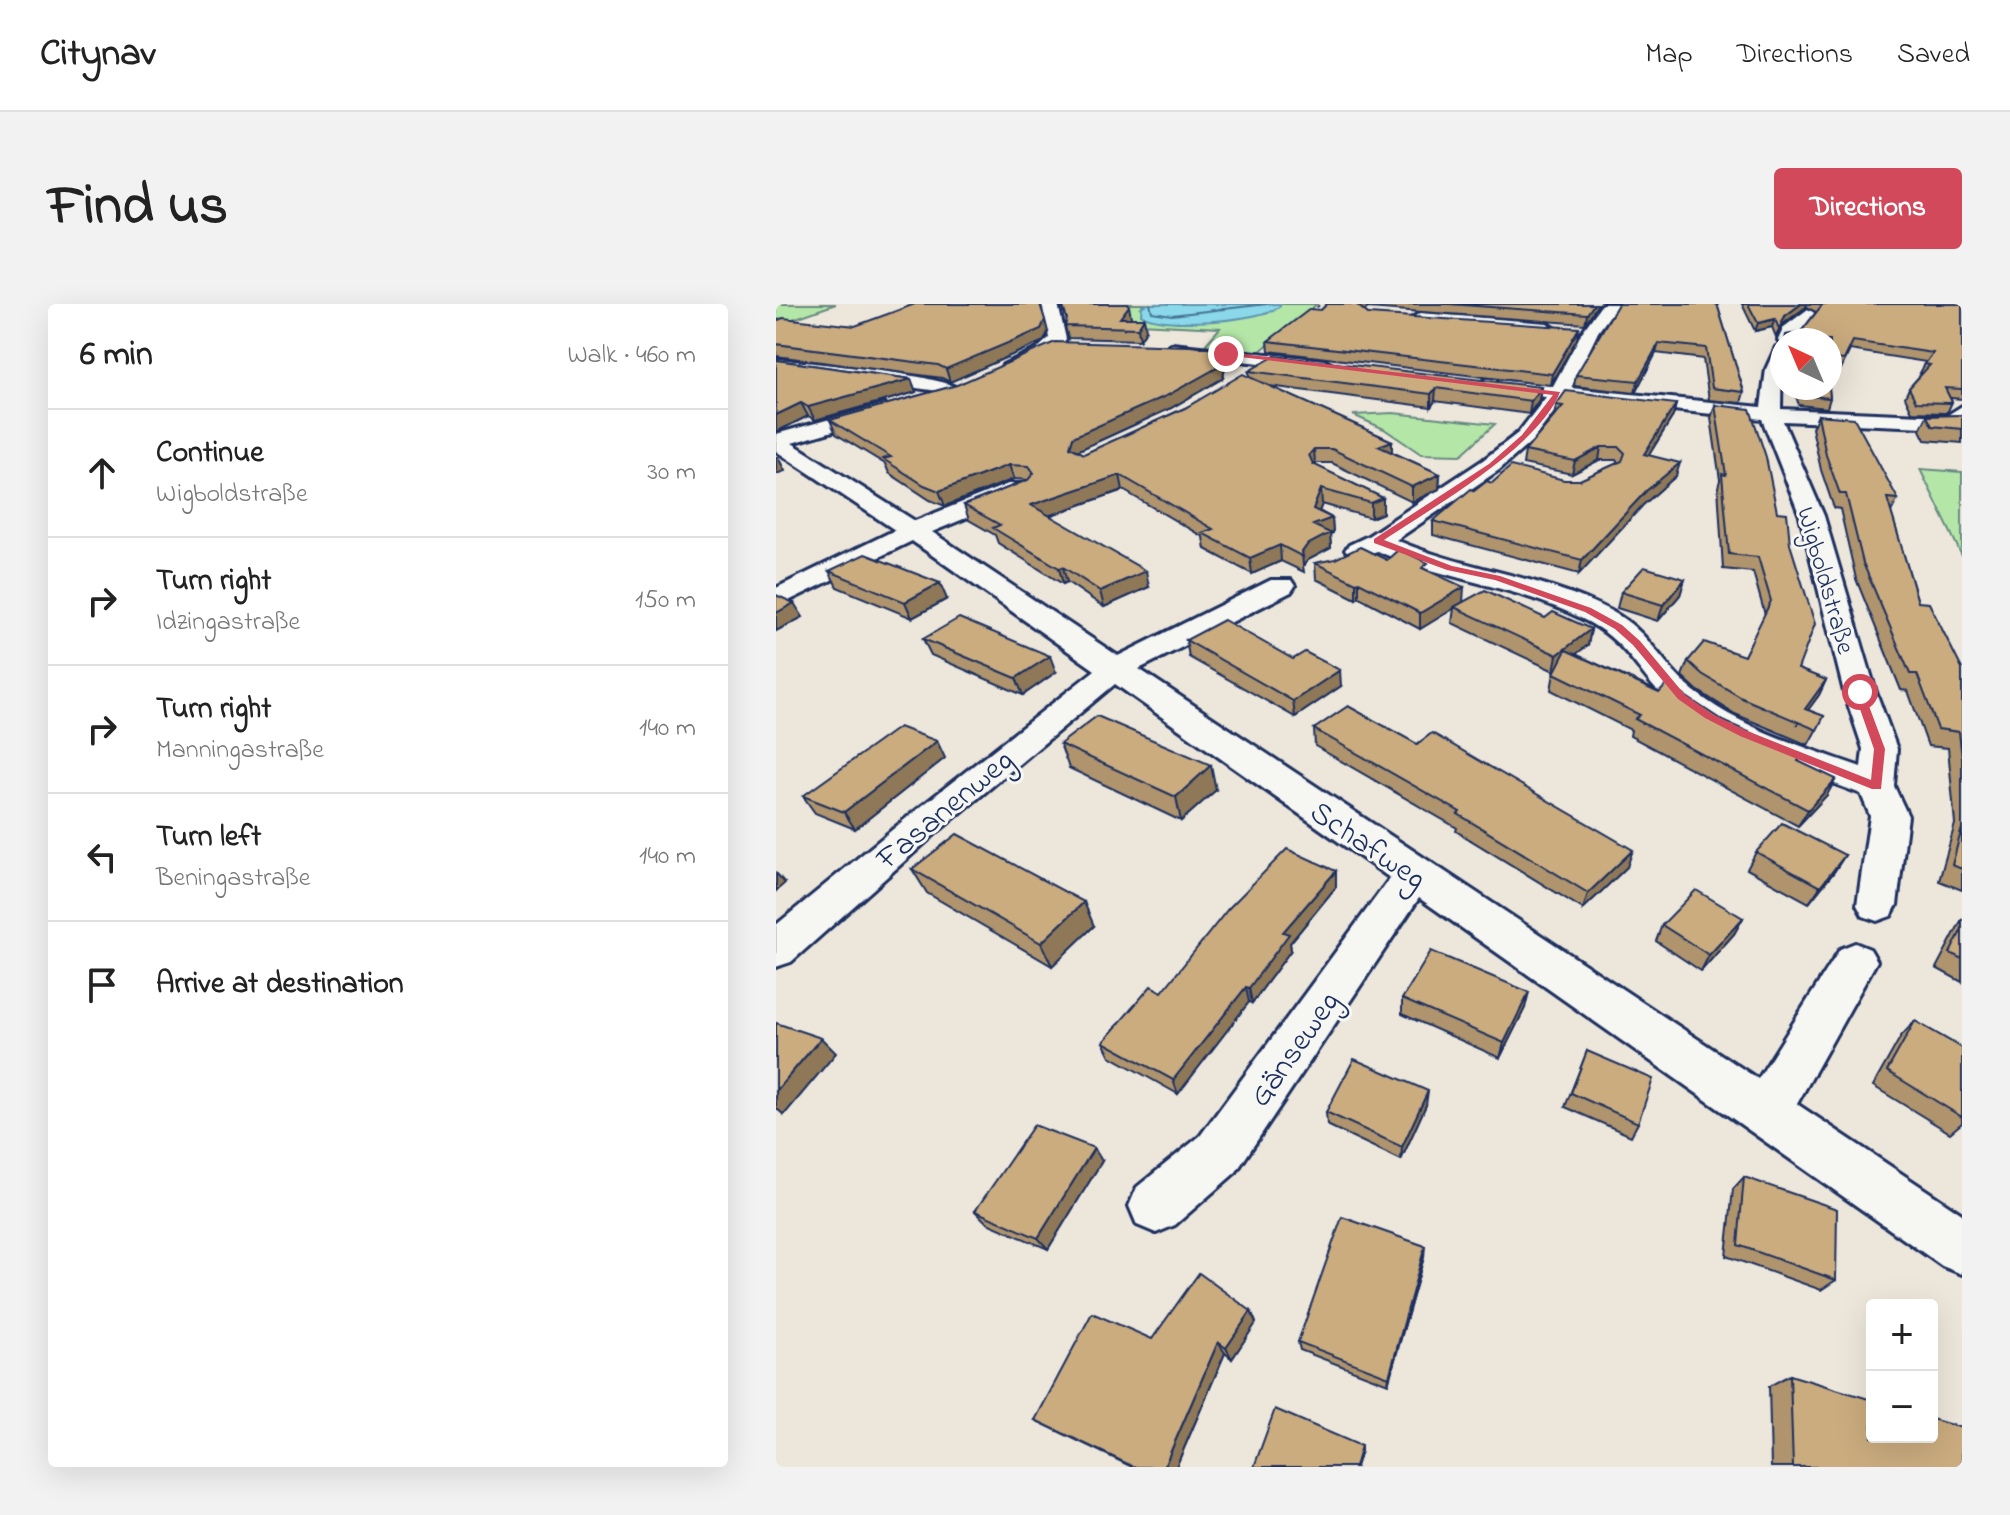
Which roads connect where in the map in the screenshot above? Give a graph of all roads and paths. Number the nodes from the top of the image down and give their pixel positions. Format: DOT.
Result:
graph roads {
  1 [pos="1050,304"];
  2 [pos="1321,304"];
  3 [pos="1610,304"];
  4 [pos="1310,313"];
  5 [pos="1808,314"];
  6 [pos="1397,317"];
  7 [pos="1792,328"];
  8 [pos="1575,330"];
  9 [pos="1053,346"];
  10 [pos="1082,347"];
  11 [pos="1155,348"];
  12 [pos="1273,359"];
  13 [pos="776,364"];
  14 [pos="1335,367"];
  15 [pos="1249,373"];
  16 [pos="990,377"];
  17 [pos="1471,383"];
  18 [pos="1558,394"];
  19 [pos="1772,400"];
  20 [pos="1962,412"];
  21 [pos="1770,415"];
  22 [pos="776,442"];
  23 [pos="1491,465"];
  24 [pos="1520,473"];
  25 [pos="1023,487"];
  26 [pos="1389,503"];
  27 [pos="1416,516"];
  28 [pos="913,531"];
  29 [pos="1377,541"];
  30 [pos="1330,563"];
  31 [pos="1281,586"];
  32 [pos="776,599"];
  33 [pos="1115,669"];
  34 [pos="1876,786"];
  35 [pos="1414,875"];
  36 [pos="1877,905"];
  37 [pos="776,950"];
  38 [pos="1855,961"];
  39 [pos="1765,1113"];
  40 [pos="1156,1206"];
  41 [pos="1962,1246"];
  1 -- 9 [label="street"];
  2 -- 4 [label="path"];
  3 -- 8 [label="street"];
  5 -- 7 [label="street"];
  6 -- 8 [label="street"];
  8 -- 18 [label="street"];
  9 -- 10 [label="street"];
  9 -- 16 [label="street"];
  11 -- 12 [label="street"];
  12 -- 14 [label="street"];
  12 -- 15 [label="street"];
  13 -- 22 [label="street"];
  17 -- 18 [label="street"];
  18 -- 21 [label="street"];
  18 -- 23 [label="street"];
  19 -- 21 [label="street, Wigboldstraße"];
  20 -- 21 [label="street"];
  21 -- 34 [label="street, Wigboldstraße"];
  22 -- 28 [label="street, Schafweg"];
  23 -- 24 [label="street"];
  23 -- 27 [label="street"];
  25 -- 28 [label="street"];
  26 -- 27 [label="street"];
  27 -- 29 [label="street"];
  28 -- 32 [label="street"];
  28 -- 33 [label="street, Schafweg"];
  29 -- 30 [label="street"];
  29 -- 34 [label="street"];
  31 -- 33 [label="street, Fasanenweg"];
  33 -- 35 [label="street, Schafweg"];
  33 -- 37 [label="street, Fasanenweg"];
  34 -- 36 [label="street, Wigboldstraße"];
  35 -- 39 [label="street, Schafweg"];
  35 -- 40 [label="street, Gänseweg"];
  38 -- 39 [label="street"];
  39 -- 41 [label="street, Schafweg"];
}
